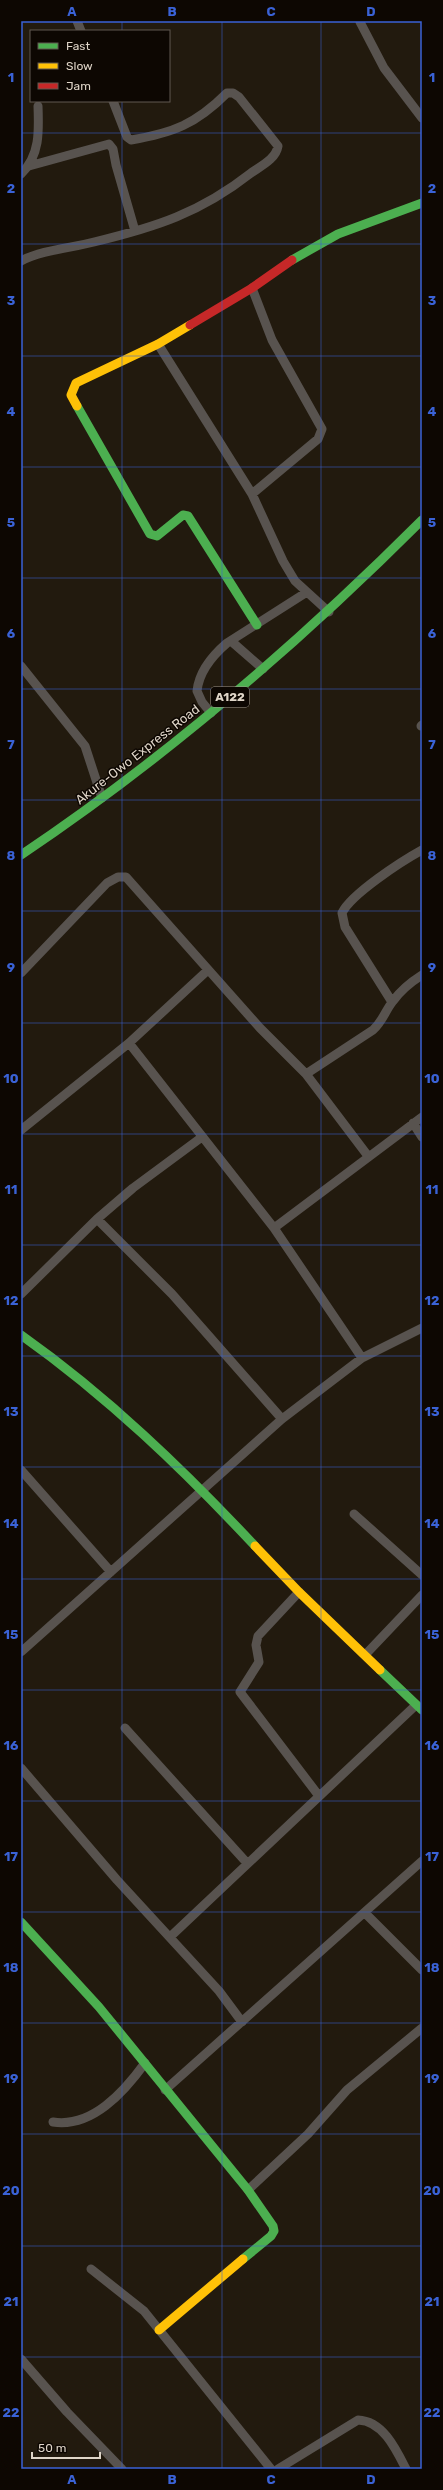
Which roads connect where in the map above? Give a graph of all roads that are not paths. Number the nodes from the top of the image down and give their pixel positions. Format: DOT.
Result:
graph roads {
  1 [pos="360,22"];
  2 [pos="113,102"];
  3 [pos="38,106"];
  4 [pos="422,118"];
  5 [pos="29,166"];
  6 [pos="21,174"];
  7 [pos="422,203"];
  8 [pos="135,232"];
  9 [pos="21,261"];
  10 [pos="252,288"];
  11 [pos="158,344"];
  12 [pos="252,494"];
  13 [pos="422,520"];
  14 [pos="307,592"];
  15 [pos="329,612"];
  16 [pos="257,625"];
  17 [pos="231,641"];
  18 [pos="21,666"];
  19 [pos="263,669"];
  20 [pos="211,713"];
  21 [pos="102,798"];
  22 [pos="422,850"];
  23 [pos="21,855"];
  24 [pos="208,970"];
  25 [pos="21,974"];
  26 [pos="422,975"];
  27 [pos="392,1002"];
  28 [pos="128,1043"];
  29 [pos="306,1074"];
  30 [pos="422,1117"];
  31 [pos="413,1123"];
  32 [pos="21,1130"];
  33 [pos="202,1137"];
  34 [pos="422,1137"];
  35 [pos="368,1156"];
  36 [pos="97,1219"];
  37 [pos="274,1228"];
  38 [pos="21,1294"];
  39 [pos="422,1328"];
  40 [pos="21,1335"];
  41 [pos="362,1358"];
  42 [pos="282,1419"];
  43 [pos="21,1470"];
  44 [pos="202,1488"];
  45 [pos="354,1514"];
  46 [pos="111,1572"];
  47 [pos="422,1575"];
  48 [pos="299,1592"];
  49 [pos="422,1595"];
  50 [pos="21,1652"];
  51 [pos="365,1655"];
  52 [pos="419,1707"];
  53 [pos="125,1728"];
  54 [pos="21,1768"];
  55 [pos="319,1796"];
  56 [pos="422,1861"];
  57 [pos="247,1863"];
  58 [pos="365,1913"];
  59 [pos="21,1922"];
  60 [pos="170,1937"];
  61 [pos="422,1970"];
  62 [pos="242,2022"];
  63 [pos="422,2028"];
  64 [pos="145,2063"];
  65 [pos="165,2090"];
  66 [pos="53,2122"];
  67 [pos="248,2190"];
  68 [pos="91,2269"];
  69 [pos="159,2330"];
  70 [pos="21,2359"];
  71 [pos="122,2469"];
  72 [pos="271,2469"];
  73 [pos="278,2469"];
  74 [pos="406,2469"];
  1 -- 4 [label="street"];
  2 -- 8 [label="street"];
  3 -- 5 [label="street"];
  5 -- 6 [label="street"];
  5 -- 8 [label="street"];
  7 -- 10 [label="main road"];
  8 -- 9 [label="street"];
  10 -- 11 [label="main road"];
  10 -- 12 [label="street"];
  11 -- 12 [label="street"];
  11 -- 16 [label="main road"];
  12 -- 14 [label="street"];
  13 -- 15 [label="main road, Akure-Owo Express Road / A122"];
  14 -- 15 [label="street"];
  14 -- 16 [label="street"];
  15 -- 19 [label="main road, Akure-Owo Express Road / A122"];
  16 -- 17 [label="street"];
  17 -- 19 [label="street"];
  17 -- 20 [label="street"];
  18 -- 21 [label="street"];
  19 -- 20 [label="main road, Akure-Owo Express Road / A122"];
  20 -- 21 [label="main road, Akure-Owo Express Road / A122"];
  21 -- 23 [label="main road, Akure-Owo Express Road / A122"];
  22 -- 27 [label="street"];
  24 -- 25 [label="street"];
  24 -- 28 [label="street"];
  24 -- 29 [label="street"];
  26 -- 27 [label="street"];
  27 -- 29 [label="street"];
  28 -- 32 [label="street"];
  28 -- 33 [label="street"];
  29 -- 35 [label="street"];
  30 -- 31 [label="street"];
  31 -- 34 [label="street"];
  31 -- 35 [label="street"];
  33 -- 36 [label="street"];
  33 -- 37 [label="street"];
  35 -- 37 [label="street"];
  36 -- 38 [label="street"];
  36 -- 42 [label="street"];
  37 -- 41 [label="street"];
  39 -- 41 [label="street"];
  40 -- 44 [label="main road"];
  41 -- 42 [label="street"];
  42 -- 44 [label="street"];
  43 -- 46 [label="street"];
  44 -- 46 [label="street"];
  44 -- 48 [label="main road"];
  45 -- 47 [label="street"];
  46 -- 50 [label="street"];
  48 -- 51 [label="main road"];
  48 -- 55 [label="street"];
  49 -- 51 [label="street"];
  51 -- 52 [label="main road"];
  52 -- 55 [label="street"];
  53 -- 57 [label="street"];
  54 -- 60 [label="street"];
  55 -- 57 [label="street"];
  56 -- 58 [label="street"];
  57 -- 60 [label="street"];
  58 -- 61 [label="street"];
  58 -- 62 [label="street"];
  59 -- 64 [label="main road"];
  60 -- 62 [label="street"];
  62 -- 65 [label="street"];
  63 -- 67 [label="street"];
  64 -- 65 [label="main road"];
  64 -- 66 [label="street"];
  65 -- 67 [label="main road"];
  67 -- 69 [label="main road"];
  68 -- 69 [label="street"];
  69 -- 72 [label="street"];
  70 -- 71 [label="street"];
  73 -- 74 [label="street"];
}
